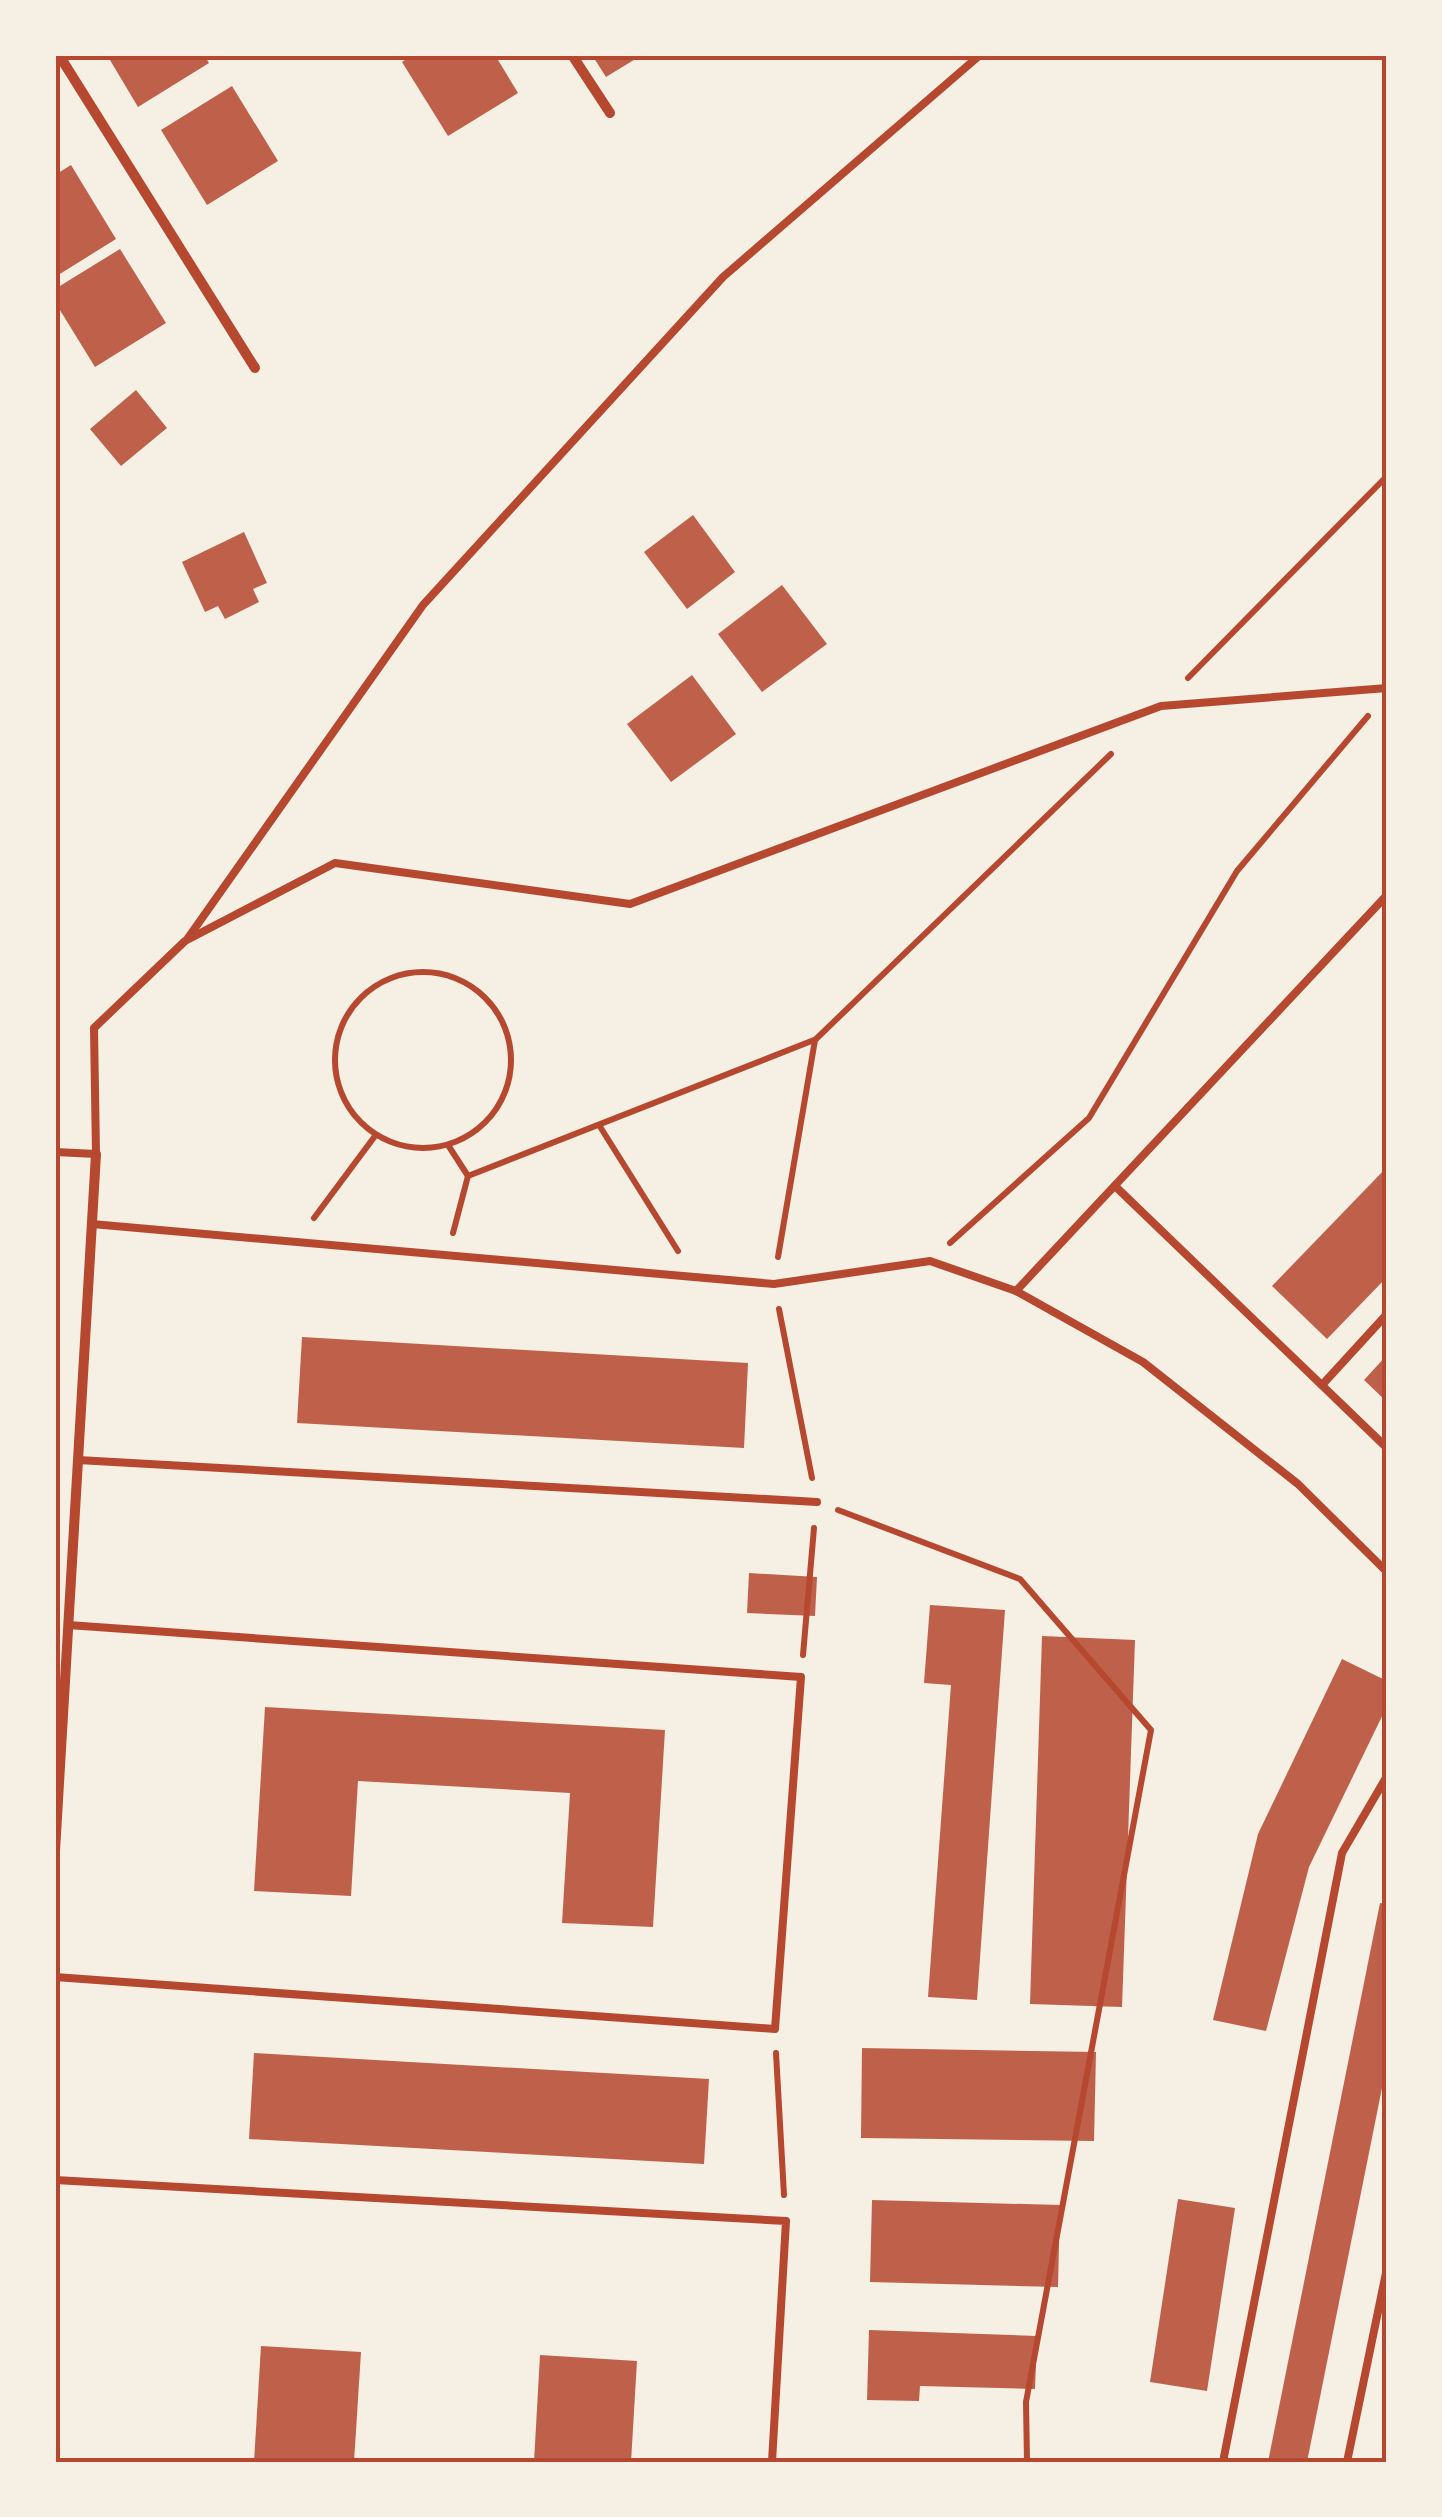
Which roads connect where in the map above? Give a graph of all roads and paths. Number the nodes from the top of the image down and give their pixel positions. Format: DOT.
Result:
graph roads {
  1 [pos="59,55"];
  2 [pos="572,55"];
  3 [pos="980,55"];
  4 [pos="610,113"];
  5 [pos="256,368"];
  6 [pos="1387,476"];
  7 [pos="1387,688"];
  8 [pos="1160,706"];
  9 [pos="1374,708"];
  10 [pos="1119,746"];
  11 [pos="1387,895"];
  12 [pos="185,942"];
  13 [pos="815,1040"];
  14 [pos="600,1124"];
  15 [pos="375,1136"];
  16 [pos="448,1145"];
  17 [pos="55,1152"];
  18 [pos="96,1154"];
  19 [pos="468,1176"];
  20 [pos="1115,1186"];
  21 [pos="92,1224"];
  22 [pos="295,1243"];
  23 [pos="446,1256"];
  24 [pos="930,1261"];
  25 [pos="695,1278"];
  26 [pos="774,1284"];
  27 [pos="1016,1291"];
  28 [pos="1387,1314"];
  29 [pos="1322,1385"];
  30 [pos="1387,1448"];
  31 [pos="78,1460"];
  32 [pos="817,1502"];
  33 [pos="1387,1572"];
  34 [pos="68,1625"];
  35 [pos="800,1677"];
  36 [pos="1387,1776"];
  37 [pos="55,1851"];
  38 [pos="55,1977"];
  39 [pos="775,2029"];
  40 [pos="55,2180"];
  41 [pos="786,2221"];
  42 [pos="1387,2268"];
  43 [pos="772,2462"];
  44 [pos="1027,2462"];
  45 [pos="1223,2462"];
  46 [pos="1347,2462"];
  1 -- 5 [label="street"];
  2 -- 4 [label="street"];
  3 -- 12 [label="lane"];
  6 -- 8 [label="path"];
  7 -- 8 [label="lane"];
  8 -- 12 [label="lane"];
  9 -- 24 [label="path"];
  10 -- 13 [label="path"];
  11 -- 20 [label="lane"];
  12 -- 18 [label="lane"];
  13 -- 14 [label="path"];
  13 -- 26 [label="path"];
  14 -- 19 [label="path"];
  14 -- 25 [label="path"];
  15 -- 16 [label="path"];
  15 -- 16 [label="path"];
  15 -- 22 [label="path"];
  16 -- 19 [label="path"];
  17 -- 18 [label="lane"];
  18 -- 21 [label="street"];
  19 -- 23 [label="path"];
  20 -- 27 [label="lane"];
  20 -- 29 [label="lane"];
  21 -- 22 [label="lane"];
  21 -- 31 [label="street"];
  22 -- 23 [label="lane"];
  23 -- 25 [label="lane"];
  24 -- 26 [label="lane"];
  24 -- 27 [label="lane"];
  25 -- 26 [label="lane"];
  26 -- 32 [label="path"];
  27 -- 33 [label="lane"];
  28 -- 29 [label="lane"];
  29 -- 30 [label="lane"];
  31 -- 32 [label="lane"];
  31 -- 34 [label="street"];
  32 -- 35 [label="path"];
  32 -- 44 [label="path"];
  34 -- 35 [label="lane"];
  34 -- 37 [label="street"];
  35 -- 39 [label="lane"];
  36 -- 45 [label="lane"];
  38 -- 39 [label="lane"];
  39 -- 41 [label="path"];
  40 -- 41 [label="lane"];
  41 -- 43 [label="lane"];
  42 -- 46 [label="lane"];
}
